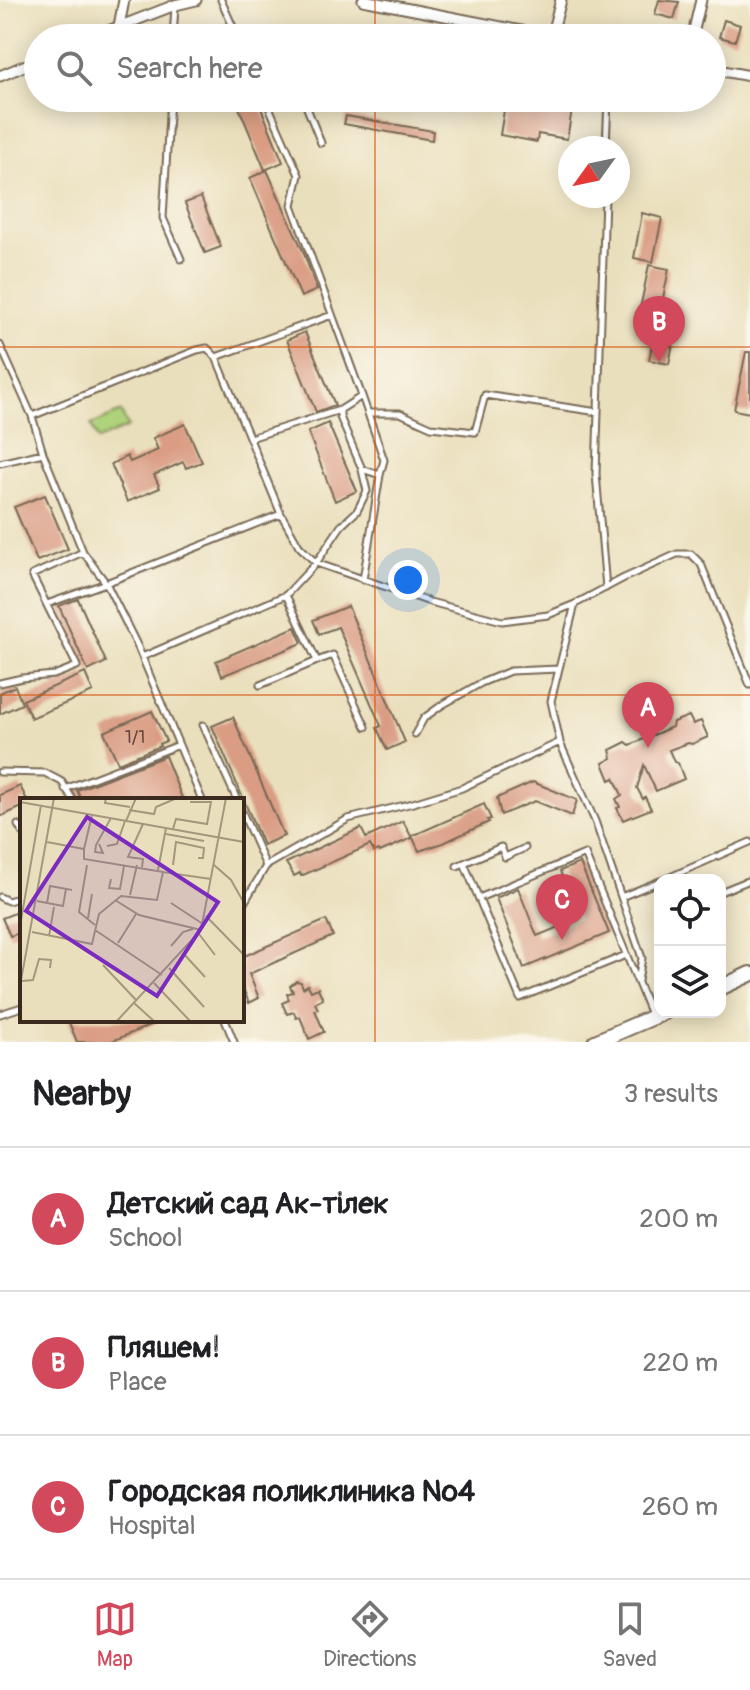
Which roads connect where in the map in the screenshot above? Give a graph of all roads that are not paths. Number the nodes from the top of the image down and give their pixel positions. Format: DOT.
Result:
graph roads {
  1 [pos="124,0"];
  2 [pos="196,0"];
  3 [pos="221,0"];
  4 [pos="363,0"];
  5 [pos="561,0"];
  6 [pos="701,0"];
  7 [pos="175,5"];
  8 [pos="416,5"];
  9 [pos="119,24"];
  10 [pos="124,24"];
  11 [pos="174,24"];
  12 [pos="232,24"];
  13 [pos="499,24"];
  14 [pos="557,24"];
  15 [pos="695,24"];
  16 [pos="24,66"];
  17 [pos="726,72"];
  18 [pos="0,76"];
  19 [pos="750,76"];
  20 [pos="169,112"];
  21 [pos="271,112"];
  22 [pos="309,112"];
  23 [pos="607,112"];
  24 [pos="606,136"];
  25 [pos="321,143"];
  26 [pos="605,208"];
  27 [pos="181,259"];
  28 [pos="332,315"];
  29 [pos="0,345"];
  30 [pos="216,357"];
  31 [pos="362,396"];
  32 [pos="340,410"];
  33 [pos="598,412"];
  34 [pos="368,413"];
  35 [pos="32,416"];
  36 [pos="250,438"];
  37 [pos="43,453"];
  38 [pos="0,463"];
  39 [pos="362,469"];
  40 [pos="380,475"];
  41 [pos="281,514"];
  42 [pos="83,552"];
  43 [pos="316,563"];
  44 [pos="363,580"];
  45 [pos="106,583"];
  46 [pos="606,588"];
  47 [pos="286,595"];
  48 [pos="47,604"];
  49 [pos="575,604"];
  50 [pos="142,657"];
  51 [pos="317,661"];
  52 [pos="559,669"];
  53 [pos="0,683"];
  54 [pos="260,685"];
  55 [pos="750,685"];
  56 [pos="203,725"];
  57 [pos="366,727"];
  58 [pos="415,734"];
  59 [pos="560,742"];
  60 [pos="179,745"];
  61 [pos="0,772"];
  62 [pos="65,789"];
  63 [pos="72,798"];
  64 [pos="201,798"];
  65 [pos="236,798"];
  66 [pos="244,816"];
  67 [pos="18,825"];
  68 [pos="20,828"];
  69 [pos="750,842"];
  70 [pos="525,848"];
  71 [pos="464,863"];
  72 [pos="266,866"];
  73 [pos="457,866"];
  74 [pos="678,874"];
  75 [pos="750,880"];
  76 [pos="654,884"];
  77 [pos="726,890"];
  78 [pos="0,897"];
  79 [pos="621,897"];
  80 [pos="20,898"];
  81 [pos="479,898"];
  82 [pos="244,900"];
  83 [pos="626,955"];
  84 [pos="750,974"];
  85 [pos="638,982"];
  86 [pos="726,985"];
  87 [pos="20,1008"];
  88 [pos="654,1008"];
  89 [pos="0,1014"];
  90 [pos="654,1017"];
  91 [pos="226,1022"];
  92 [pos="234,1042"];
  93 [pos="595,1042"];
  1 -- 9 [label="street"];
  2 -- 7 [label="street"];
  3 -- 12 [label="lane"];
  4 -- 8 [label="street"];
  5 -- 14 [label="street"];
  6 -- 15 [label="street"];
  7 -- 10 [label="street"];
  7 -- 11 [label="lane"];
  8 -- 13 [label="street"];
  16 -- 18 [label="street"];
  17 -- 19 [label="street"];
  20 -- 27 [label="lane"];
  21 -- 28 [label="lane"];
  22 -- 25 [label="lane"];
  23 -- 24 [label="lane"];
  26 -- 33 [label="lane"];
  28 -- 30 [label="lane"];
  28 -- 31 [label="lane"];
  29 -- 35 [label="lane"];
  30 -- 35 [label="lane"];
  30 -- 36 [label="lane"];
  31 -- 32 [label="lane"];
  31 -- 34 [label="lane"];
  32 -- 36 [label="lane"];
  32 -- 39 [label="lane"];
  33 -- 34 [label="lane"];
  33 -- 46 [label="lane"];
  34 -- 40 [label="lane"];
  35 -- 37 [label="lane"];
  36 -- 41 [label="lane"];
  37 -- 38 [label="lane"];
  37 -- 42 [label="lane"];
  39 -- 40 [label="lane"];
  39 -- 43 [label="lane"];
  40 -- 44 [label="lane"];
  41 -- 43 [label="lane"];
  41 -- 45 [label="lane"];
  42 -- 45 [label="lane"];
  42 -- 48 [label="lane"];
  43 -- 44 [label="lane"];
  43 -- 47 [label="lane"];
  44 -- 49 [label="lane"];
  45 -- 48 [label="lane"];
  45 -- 50 [label="lane"];
  46 -- 49 [label="lane"];
  46 -- 55 [label="lane"];
  47 -- 50 [label="lane"];
  47 -- 51 [label="lane"];
  48 -- 53 [label="lane"];
  49 -- 52 [label="lane"];
  50 -- 60 [label="lane"];
  51 -- 54 [label="lane"];
  51 -- 57 [label="lane"];
  52 -- 58 [label="lane"];
  52 -- 59 [label="lane"];
  56 -- 65 [label="lane"];
  59 -- 72 [label="lane"];
  59 -- 79 [label="lane"];
  60 -- 62 [label="lane"];
  60 -- 64 [label="lane"];
  61 -- 62 [label="lane"];
  62 -- 63 [label="lane"];
  66 -- 72 [label="lane"];
  67 -- 68 [label="lane"];
  69 -- 74 [label="lane"];
  70 -- 71 [label="lane"];
  71 -- 73 [label="lane"];
  71 -- 81 [label="lane"];
  72 -- 82 [label="lane"];
  75 -- 77 [label="lane"];
  76 -- 79 [label="lane"];
  78 -- 80 [label="lane"];
  79 -- 85 [label="lane"];
  81 -- 83 [label="lane"];
  81 -- 83 [label="lane"];
  83 -- 85 [label="lane"];
  84 -- 86 [label="main road"];
  85 -- 88 [label="lane"];
  87 -- 89 [label="lane"];
  90 -- 93 [label="main road"];
  91 -- 92 [label="lane"];
}
